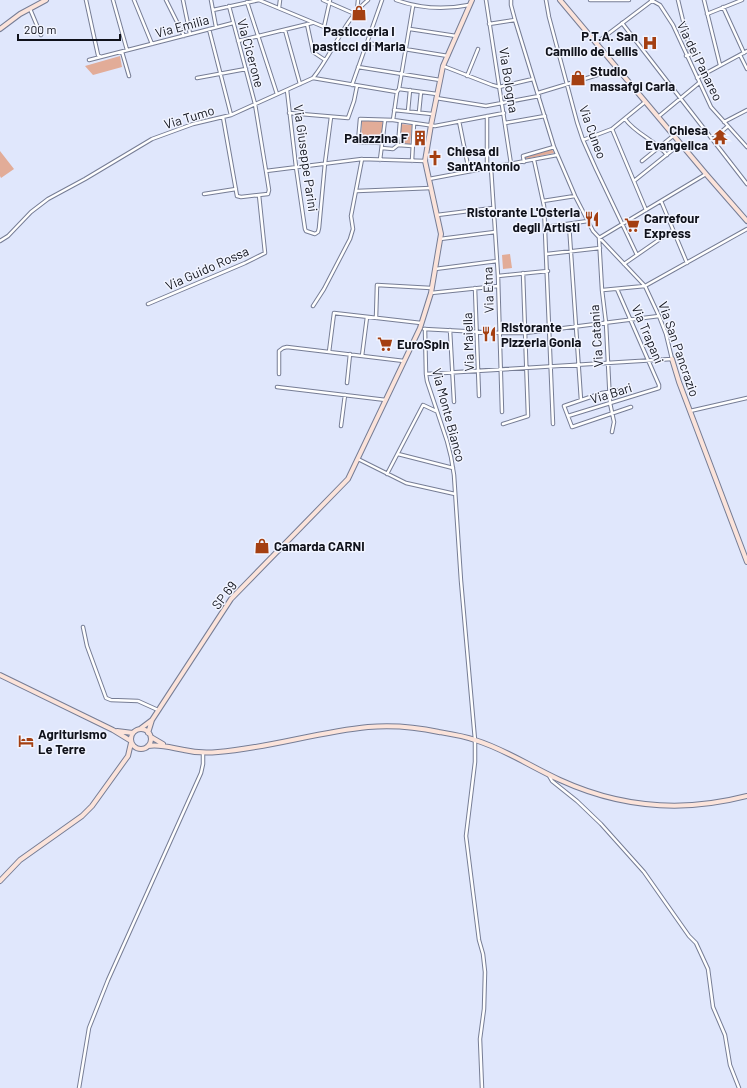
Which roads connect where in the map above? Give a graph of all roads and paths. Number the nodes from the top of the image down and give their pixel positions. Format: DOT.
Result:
graph roads {
  1 [pos="46,0"];
  2 [pos="86,0"];
  3 [pos="113,0"];
  4 [pos="134,0"];
  5 [pos="166,0"];
  6 [pos="183,0"];
  7 [pos="211,0"];
  8 [pos="253,0"];
  9 [pos="280,0"];
  10 [pos="323,0"];
  11 [pos="358,0"];
  12 [pos="368,0"];
  13 [pos="382,0"];
  14 [pos="396,0"];
  15 [pos="472,0"];
  16 [pos="486,0"];
  17 [pos="511,0"];
  18 [pos="546,0"];
  19 [pos="590,0"];
  20 [pos="629,0"];
  21 [pos="653,0"];
  22 [pos="678,0"];
  23 [pos="704,0"];
  24 [pos="742,0"];
  25 [pos="330,1"];
  26 [pos="562,1"];
  27 [pos="247,2"];
  28 [pos="470,5"];
  29 [pos="229,6"];
  30 [pos="413,6"];
  31 [pos="723,7"];
  32 [pos="279,8"];
  33 [pos="30,9"];
  34 [pos="213,10"];
  35 [pos="356,13"];
  36 [pos="707,14"];
  37 [pos="515,20"];
  38 [pos="312,22"];
  39 [pos="233,23"];
  40 [pos="622,23"];
  41 [pos="307,24"];
  42 [pos="489,24"];
  43 [pos="216,27"];
  44 [pos="324,27"];
  45 [pos="0,29"];
  46 [pos="209,29"];
  47 [pos="410,29"];
  48 [pos="285,30"];
  49 [pos="190,34"];
  50 [pos="341,34"];
  51 [pos="41,35"];
  52 [pos="184,36"];
  53 [pos="456,36"];
  54 [pos="259,37"];
  55 [pos="238,41"];
  56 [pos="367,43"];
  57 [pos="596,43"];
  58 [pos="152,44"];
  59 [pos="406,49"];
  60 [pos="478,49"];
  61 [pos="127,50"];
  62 [pos="122,52"];
  63 [pos="746,52"];
  64 [pos="740,55"];
  65 [pos="448,56"];
  66 [pos="686,56"];
  67 [pos="101,57"];
  68 [pos="89,60"];
  69 [pos="325,60"];
  70 [pos="720,65"];
  71 [pos="443,66"];
  72 [pos="358,67"];
  73 [pos="617,68"];
  74 [pos="246,69"];
  75 [pos="747,69"];
  76 [pos="221,74"];
  77 [pos="401,74"];
  78 [pos="129,76"];
  79 [pos="467,76"];
  80 [pos="197,78"];
  81 [pos="313,78"];
  82 [pos="697,78"];
  83 [pos="533,79"];
  84 [pos="440,80"];
  85 [pos="699,82"];
  86 [pos="300,84"];
  87 [pos="567,84"];
  88 [pos="352,85"];
  89 [pos="357,86"];
  90 [pos="499,87"];
  91 [pos="286,90"];
  92 [pos="398,90"];
  93 [pos="410,90"];
  94 [pos="421,92"];
  95 [pos="538,93"];
  96 [pos="277,94"];
  97 [pos="436,96"];
  98 [pos="539,96"];
  99 [pos="681,98"];
  100 [pos="645,102"];
  101 [pos="502,103"];
  102 [pos="255,104"];
  103 [pos="394,110"];
  104 [pos="747,110"];
  105 [pos="408,111"];
  106 [pos="289,112"];
  107 [pos="419,112"];
  108 [pos="504,113"];
  109 [pos="432,114"];
  110 [pos="231,115"];
  111 [pos="331,116"];
  112 [pos="487,116"];
  113 [pos="545,116"];
  114 [pos="223,117"];
  115 [pos="658,117"];
  116 [pos="624,119"];
  117 [pos="385,120"];
  118 [pos="393,120"];
  119 [pos="400,121"];
  120 [pos="459,121"];
  121 [pos="724,122"];
  122 [pos="414,123"];
  123 [pos="506,123"];
  124 [pos="430,126"];
  125 [pos="728,126"];
  126 [pos="612,129"];
  127 [pos="674,136"];
  128 [pos="713,139"];
  129 [pos="583,140"];
  130 [pos="382,143"];
  131 [pos="680,144"];
  132 [pos="398,145"];
  133 [pos="412,146"];
  134 [pos="660,146"];
  135 [pos="554,147"];
  136 [pos="747,147"];
  137 [pos="382,148"];
  138 [pos="557,155"];
  139 [pos="667,155"];
  140 [pos="362,159"];
  141 [pos="380,160"];
  142 [pos="534,160"];
  143 [pos="412,161"];
  144 [pos="425,161"];
  145 [pos="642,161"];
  146 [pos="524,162"];
  147 [pos="325,163"];
  148 [pos="511,164"];
  149 [pos="296,167"];
  150 [pos="487,168"];
  151 [pos="491,168"];
  152 [pos="266,171"];
  153 [pos="470,172"];
  154 [pos="706,174"];
  155 [pos="429,179"];
  156 [pos="634,182"];
  157 [pos="747,184"];
  158 [pos="431,188"];
  159 [pos="236,189"];
  160 [pos="356,191"];
  161 [pos="204,194"];
  162 [pos="259,195"];
  163 [pos="575,196"];
  164 [pos="543,201"];
  165 [pos="661,201"];
  166 [pos="493,208"];
  167 [pos="646,210"];
  168 [pos="437,215"];
  169 [pos="746,218"];
  170 [pos="588,221"];
  171 [pos="569,224"];
  172 [pos="623,224"];
  173 [pos="546,226"];
  174 [pos="747,229"];
  175 [pos="673,230"];
  176 [pos="495,232"];
  177 [pos="599,238"];
  178 [pos="440,239"];
  179 [pos="0,241"];
  180 [pos="600,248"];
  181 [pos="570,252"];
  182 [pos="547,254"];
  183 [pos="637,255"];
  184 [pos="497,261"];
  185 [pos="686,263"];
  186 [pos="624,264"];
  187 [pos="436,269"];
  188 [pos="548,271"];
  189 [pos="523,273"];
  190 [pos="498,276"];
  191 [pos="498,286"];
  192 [pos="645,286"];
  193 [pos="475,288"];
  194 [pos="617,289"];
  195 [pos="431,290"];
  196 [pos="602,290"];
  197 [pos="148,304"];
  198 [pos="313,306"];
  199 [pos="659,316"];
  200 [pos="367,317"];
  201 [pos="376,318"];
  202 [pos="631,320"];
  203 [pos="421,323"];
  204 [pos="606,323"];
  205 [pos="576,327"];
  206 [pos="420,328"];
  207 [pos="425,329"];
  208 [pos="450,330"];
  209 [pos="550,330"];
  210 [pos="478,332"];
  211 [pos="500,333"];
  212 [pos="525,333"];
  213 [pos="329,352"];
  214 [pos="350,354"];
  215 [pos="362,356"];
  216 [pos="672,359"];
  217 [pos="648,360"];
  218 [pos="404,361"];
  219 [pos="609,362"];
  220 [pos="579,364"];
  221 [pos="552,365"];
  222 [pos="527,367"];
  223 [pos="501,369"];
  224 [pos="479,370"];
  225 [pos="453,372"];
  226 [pos="279,374"];
  227 [pos="426,374"];
  228 [pos="347,383"];
  229 [pos="277,387"];
  230 [pos="659,388"];
  231 [pos="625,389"];
  232 [pos="610,392"];
  233 [pos="345,395"];
  234 [pos="479,396"];
  235 [pos="747,398"];
  236 [pos="386,400"];
  237 [pos="581,400"];
  238 [pos="454,402"];
  239 [pos="610,403"];
  240 [pos="631,407"];
  241 [pos="437,411"];
  242 [pos="502,412"];
  243 [pos="690,412"];
  244 [pos="612,413"];
  245 [pos="568,416"];
  246 [pos="503,424"];
  247 [pos="553,424"];
  248 [pos="341,426"];
  249 [pos="612,432"];
  250 [pos="397,454"];
  251 [pos="358,459"];
  252 [pos="453,468"];
  253 [pos="387,474"];
  254 [pos="455,494"];
  255 [pos="747,562"];
  256 [pos="83,627"];
  257 [pos="0,675"];
  258 [pos="158,710"];
  259 [pos="152,720"];
  260 [pos="139,729"];
  261 [pos="113,730"];
  262 [pos="133,733"];
  263 [pos="148,733"];
  264 [pos="150,738"];
  265 [pos="475,740"];
  266 [pos="131,742"];
  267 [pos="148,746"];
  268 [pos="167,746"];
  269 [pos="139,749"];
  270 [pos="203,753"];
  271 [pos="128,756"];
  272 [pos="547,774"];
  273 [pos="747,796"];
  274 [pos="0,881"];
  275 [pos="482,1083"];
  276 [pos="79,1088"];
  277 [pos="482,1088"];
  278 [pos="485,1088"];
  279 [pos="739,1088"];
  1 -- 33 [label="main road"];
  2 -- 67 [label="street"];
  3 -- 61 [label="street"];
  4 -- 58 [label="street"];
  5 -- 52 [label="street"];
  6 -- 49 [label="street"];
  7 -- 34 [label="street"];
  8 -- 27 [label="street"];
  8 -- 32 [label="street"];
  9 -- 32 [label="street"];
  10 -- 25 [label="street"];
  11 -- 35 [label="street"];
  12 -- 35 [label="street"];
  13 -- 56 [label="street"];
  14 -- 30 [label="street"];
  15 -- 28 [label="main road"];
  16 -- 42 [label="street, Via Bologna"];
  17 -- 37 [label="street, Via San Pancrazio"];
  18 -- 87 [label="street, Via Cuneo"];
  19 -- 20 [label="street"];
  21 -- 40 [label="street"];
  21 -- 66 [label="street, Via dei Panareo"];
  22 -- 66 [label="street"];
  23 -- 36 [label="street"];
  24 -- 31 [label="street"];
  25 -- 35 [label="street"];
  25 -- 44 [label="street"];
  26 -- 57 [label="main road"];
  27 -- 29 [label="street"];
  27 -- 54 [label="street"];
  28 -- 30 [label="street"];
  28 -- 53 [label="main road"];
  29 -- 34 [label="street"];
  29 -- 39 [label="street, Via Cicerone"];
  30 -- 47 [label="street"];
  31 -- 36 [label="street"];
  31 -- 63 [label="street"];
  32 -- 38 [label="street"];
  33 -- 45 [label="main road"];
  33 -- 51 [label="street"];
  34 -- 43 [label="street"];
  35 -- 50 [label="street"];
  36 -- 70 [label="street"];
  37 -- 42 [label="street"];
  37 -- 83 [label="street, Via San Pancrazio"];
  38 -- 41 [label="street"];
  38 -- 44 [label="street"];
  39 -- 43 [label="street, Via Emilia"];
  39 -- 55 [label="street, Via Cicerone"];
  40 -- 57 [label="street"];
  40 -- 99 [label="street"];
  41 -- 48 [label="street"];
  41 -- 69 [label="street"];
  42 -- 90 [label="street, Via Bologna"];
  43 -- 46 [label="street, Via Emilia"];
  44 -- 50 [label="street"];
  46 -- 49 [label="street, Via Emilia"];
  46 -- 76 [label="street"];
  47 -- 53 [label="street"];
  47 -- 59 [label="street"];
  48 -- 54 [label="street"];
  48 -- 86 [label="street"];
  49 -- 52 [label="street, Via Emilia"];
  50 -- 69 [label="street"];
  52 -- 58 [label="street, Via Emilia"];
  53 -- 65 [label="main road"];
  54 -- 55 [label="street"];
  54 -- 96 [label="street"];
  55 -- 74 [label="street, Via Cicerone"];
  56 -- 59 [label="street"];
  56 -- 72 [label="street"];
  57 -- 73 [label="main road"];
  58 -- 61 [label="street, Via Emilia"];
  59 -- 65 [label="street"];
  59 -- 77 [label="street"];
  60 -- 79 [label="street"];
  61 -- 62 [label="street, Via Emilia"];
  62 -- 67 [label="street, Via Emilia"];
  62 -- 78 [label="street"];
  63 -- 64 [label="street"];
  64 -- 70 [label="street"];
  64 -- 75 [label="street"];
  65 -- 71 [label="main road"];
  66 -- 82 [label="street, Via dei Panareo"];
  67 -- 68 [label="street, Via Emilia"];
  69 -- 81 [label="street"];
  70 -- 82 [label="street"];
  71 -- 79 [label="street"];
  71 -- 84 [label="main road"];
  72 -- 77 [label="street"];
  72 -- 88 [label="street"];
  73 -- 87 [label="street"];
  73 -- 100 [label="main road"];
  74 -- 76 [label="street"];
  74 -- 102 [label="street, Via Cicerone"];
  76 -- 80 [label="street"];
  76 -- 110 [label="street"];
  77 -- 84 [label="street"];
  77 -- 92 [label="street"];
  79 -- 90 [label="street"];
  81 -- 86 [label="street, Via Tumo"];
  81 -- 88 [label="street"];
  82 -- 85 [label="street, Via dei Panareo"];
  83 -- 90 [label="street"];
  83 -- 95 [label="street, Via San Pancrazio"];
  84 -- 97 [label="main road"];
  85 -- 99 [label="street"];
  85 -- 121 [label="street, Via dei Panareo"];
  86 -- 91 [label="street, Via Tumo"];
  87 -- 95 [label="street"];
  87 -- 129 [label="street, Via Cuneo"];
  88 -- 89 [label="street"];
  89 -- 92 [label="street"];
  89 -- 111 [label="street"];
  90 -- 101 [label="street, Via Bologna"];
  91 -- 96 [label="street, Via Tumo"];
  91 -- 106 [label="street, Via Giuseppe Parini"];
  92 -- 93 [label="street"];
  92 -- 103 [label="street"];
  93 -- 94 [label="street"];
  93 -- 105 [label="street"];
  94 -- 97 [label="street"];
  94 -- 107 [label="street"];
  95 -- 98 [label="street, Via San Pancrazio"];
  96 -- 102 [label="street, Via Tumo"];
  97 -- 101 [label="street"];
  97 -- 109 [label="main road"];
  98 -- 101 [label="street"];
  98 -- 113 [label="street, Via San Pancrazio"];
  99 -- 115 [label="street"];
  99 -- 128 [label="street"];
  100 -- 115 [label="main road"];
  100 -- 116 [label="street"];
  101 -- 108 [label="street, Via Bologna"];
  102 -- 110 [label="street, Via Tumo"];
  102 -- 152 [label="street, Via Cicerone"];
  103 -- 105 [label="street"];
  103 -- 118 [label="street"];
  104 -- 121 [label="street"];
  105 -- 107 [label="street"];
  106 -- 111 [label="street"];
  106 -- 149 [label="street, Via Giuseppe Parini"];
  107 -- 109 [label="street"];
  108 -- 112 [label="street"];
  108 -- 123 [label="street, Via Bologna"];
  109 -- 124 [label="main road"];
  110 -- 114 [label="street, Via Tumo"];
  111 -- 147 [label="street"];
  112 -- 120 [label="street"];
  112 -- 150 [label="street"];
  113 -- 123 [label="street"];
  113 -- 135 [label="street, Via San Pancrazio"];
  114 -- 159 [label="street"];
  114 -- 179 [label="street, Via Tumo"];
  115 -- 127 [label="main road"];
  116 -- 126 [label="street"];
  116 -- 134 [label="street"];
  117 -- 118 [label="street"];
  117 -- 130 [label="street"];
  117 -- 130 [label="street"];
  118 -- 119 [label="street"];
  119 -- 122 [label="street"];
  119 -- 132 [label="street"];
  120 -- 124 [label="street"];
  120 -- 153 [label="street"];
  121 -- 125 [label="street, Via dei Panareo"];
  122 -- 124 [label="street"];
  122 -- 133 [label="street"];
  123 -- 148 [label="street, Via Bologna"];
  124 -- 144 [label="main road"];
  125 -- 128 [label="street"];
  125 -- 136 [label="street, Via dei Panareo"];
  126 -- 129 [label="street"];
  126 -- 156 [label="street"];
  127 -- 131 [label="main road"];
  127 -- 134 [label="street"];
  128 -- 157 [label="street"];
  129 -- 172 [label="street, Via Cuneo"];
  130 -- 137 [label="street"];
  131 -- 139 [label="street"];
  131 -- 154 [label="main road"];
  132 -- 133 [label="street"];
  132 -- 137 [label="street"];
  133 -- 143 [label="street"];
  134 -- 139 [label="street"];
  134 -- 145 [label="street"];
  135 -- 138 [label="street, Via San Pancrazio"];
  135 -- 146 [label="street"];
  137 -- 141 [label="street"];
  138 -- 142 [label="street"];
  138 -- 163 [label="street, Via San Pancrazio"];
  139 -- 156 [label="street"];
  140 -- 141 [label="street"];
  140 -- 147 [label="street"];
  140 -- 160 [label="street"];
  141 -- 143 [label="street"];
  142 -- 146 [label="street"];
  142 -- 164 [label="street"];
  143 -- 144 [label="street"];
  144 -- 155 [label="main road, SP 69"];
  146 -- 148 [label="street"];
  147 -- 149 [label="street"];
  147 -- 149 [label="street, Via Giuseppe Parini"];
  148 -- 151 [label="street"];
  149 -- 152 [label="street"];
  150 -- 151 [label="street"];
  150 -- 153 [label="street"];
  151 -- 166 [label="street, Via Etna"];
  152 -- 162 [label="street, Via Cicerone"];
  153 -- 155 [label="street"];
  154 -- 165 [label="street"];
  154 -- 169 [label="main road"];
  155 -- 158 [label="main road, SP 69"];
  156 -- 167 [label="street"];
  158 -- 160 [label="street"];
  158 -- 168 [label="main road, SP 69"];
  159 -- 161 [label="street"];
  159 -- 162 [label="street"];
  160 -- 198 [label="street"];
  162 -- 197 [label="street, Via Guido Rossa"];
  163 -- 164 [label="street"];
  163 -- 170 [label="street, Via San Pancrazio"];
  164 -- 173 [label="street"];
  165 -- 167 [label="street"];
  165 -- 175 [label="street"];
  166 -- 168 [label="street"];
  166 -- 176 [label="street, Via Etna"];
  167 -- 172 [label="street"];
  168 -- 178 [label="main road, SP 69"];
  170 -- 171 [label="street"];
  170 -- 177 [label="street, Via San Pancrazio"];
  171 -- 173 [label="street"];
  171 -- 181 [label="street"];
  172 -- 177 [label="street"];
  172 -- 183 [label="street, Via Cuneo"];
  173 -- 182 [label="street"];
  174 -- 185 [label="street"];
  175 -- 183 [label="street"];
  175 -- 185 [label="street"];
  176 -- 178 [label="street"];
  176 -- 184 [label="street, Via Etna"];
  177 -- 180 [label="street, Via Catania"];
  177 -- 186 [label="street, Via San Pancrazio"];
  178 -- 187 [label="main road, SP 69"];
  180 -- 181 [label="street"];
  180 -- 196 [label="street, Via Catania"];
  181 -- 182 [label="street"];
  181 -- 205 [label="street"];
  182 -- 188 [label="street"];
  183 -- 186 [label="street"];
  184 -- 187 [label="street"];
  184 -- 190 [label="street, Via Etna"];
  185 -- 192 [label="street"];
  186 -- 192 [label="street, Via San Pancrazio"];
  187 -- 195 [label="main road, SP 69"];
  188 -- 189 [label="street"];
  188 -- 209 [label="street"];
  189 -- 190 [label="street"];
  189 -- 212 [label="street"];
  190 -- 191 [label="street, Via Etna"];
  191 -- 193 [label="street"];
  191 -- 211 [label="street, Via Etna"];
  192 -- 194 [label="street"];
  192 -- 199 [label="street, Via San Pancrazio"];
  193 -- 195 [label="street"];
  193 -- 210 [label="street, Via Maiella"];
  194 -- 196 [label="street"];
  194 -- 202 [label="street, Via Trapani"];
  195 -- 201 [label="street"];
  195 -- 203 [label="main road, SP 69"];
  196 -- 204 [label="street, Via Catania"];
  199 -- 202 [label="street"];
  199 -- 216 [label="street, Via San Pancrazio"];
  200 -- 201 [label="street"];
  200 -- 213 [label="street"];
  200 -- 215 [label="street"];
  201 -- 203 [label="street"];
  202 -- 204 [label="street"];
  202 -- 217 [label="street, Via Trapani"];
  203 -- 206 [label="main road, SP 69"];
  204 -- 205 [label="street"];
  204 -- 219 [label="street, Via Catania"];
  205 -- 209 [label="street"];
  205 -- 220 [label="street"];
  206 -- 207 [label="street"];
  206 -- 218 [label="main road, SP 69"];
  207 -- 208 [label="street"];
  207 -- 227 [label="street, Via Monte Bianco"];
  208 -- 210 [label="street"];
  208 -- 225 [label="street"];
  209 -- 212 [label="street"];
  209 -- 221 [label="street"];
  210 -- 211 [label="street"];
  210 -- 224 [label="street, Via Maiella"];
  211 -- 212 [label="street"];
  211 -- 223 [label="street, Via Etna"];
  212 -- 222 [label="street"];
  213 -- 214 [label="street"];
  213 -- 226 [label="street"];
  214 -- 215 [label="street"];
  214 -- 228 [label="street"];
  215 -- 218 [label="street"];
  216 -- 217 [label="street"];
  216 -- 243 [label="main road, Via San Pancrazio"];
  217 -- 219 [label="street"];
  217 -- 230 [label="street, Via Trapani"];
  218 -- 236 [label="main road, SP 69"];
  219 -- 220 [label="street"];
  219 -- 232 [label="street, Via Catania"];
  220 -- 221 [label="street"];
  220 -- 237 [label="street"];
  221 -- 222 [label="street"];
  221 -- 247 [label="street"];
  222 -- 223 [label="street"];
  222 -- 246 [label="street"];
  223 -- 224 [label="street"];
  223 -- 242 [label="street, Via Etna"];
  224 -- 225 [label="street"];
  224 -- 234 [label="street, Via Maiella"];
  225 -- 227 [label="street"];
  225 -- 238 [label="street"];
  227 -- 241 [label="street, Via Monte Bianco"];
  229 -- 233 [label="street"];
  230 -- 239 [label="street, Via Bari"];
  231 -- 232 [label="street, Via Bari"];
  232 -- 237 [label="street, Via Bari"];
  232 -- 239 [label="street, Via Catania"];
  233 -- 236 [label="street"];
  233 -- 248 [label="street"];
  235 -- 243 [label="street"];
  236 -- 251 [label="main road, SP 69"];
  237 -- 245 [label="street, Via Bari"];
  239 -- 244 [label="street, Via Catania"];
  239 -- 245 [label="street, Via Bari"];
  240 -- 244 [label="street, Via Bari"];
  241 -- 250 [label="street"];
  241 -- 252 [label="street, Via Monte Bianco"];
  243 -- 255 [label="main road, Via San Pancrazio"];
  244 -- 245 [label="street, Via Bari"];
  244 -- 249 [label="street, Via Catania"];
  250 -- 252 [label="street"];
  250 -- 253 [label="street"];
  251 -- 253 [label="street"];
  251 -- 258 [label="main road, SP 69"];
  252 -- 254 [label="street, Via Monte Bianco"];
  253 -- 254 [label="street"];
  254 -- 265 [label="street, Via Monte Bianco"];
  256 -- 258 [label="street"];
  257 -- 261 [label="main road"];
  258 -- 259 [label="main road, SP 69"];
  259 -- 260 [label="main road"];
  259 -- 263 [label="main road"];
  260 -- 262 [label="main road"];
  260 -- 263 [label="main road"];
  261 -- 262 [label="main road"];
  261 -- 266 [label="main road"];
  262 -- 266 [label="main road"];
  263 -- 264 [label="main road"];
  264 -- 267 [label="main road"];
  264 -- 268 [label="main road"];
  265 -- 270 [label="main road"];
  265 -- 272 [label="main road"];
  265 -- 275 [label="street, Via Monte Bianco"];
  266 -- 269 [label="main road"];
  266 -- 271 [label="main road"];
  267 -- 268 [label="main road"];
  267 -- 269 [label="main road"];
  268 -- 270 [label="main road"];
  269 -- 271 [label="main road"];
  270 -- 276 [label="street"];
  271 -- 274 [label="main road"];
  272 -- 273 [label="main road"];
  272 -- 279 [label="street"];
  275 -- 277 [label="street, Via Monte Bianco"];
  275 -- 278 [label="street"];
}
